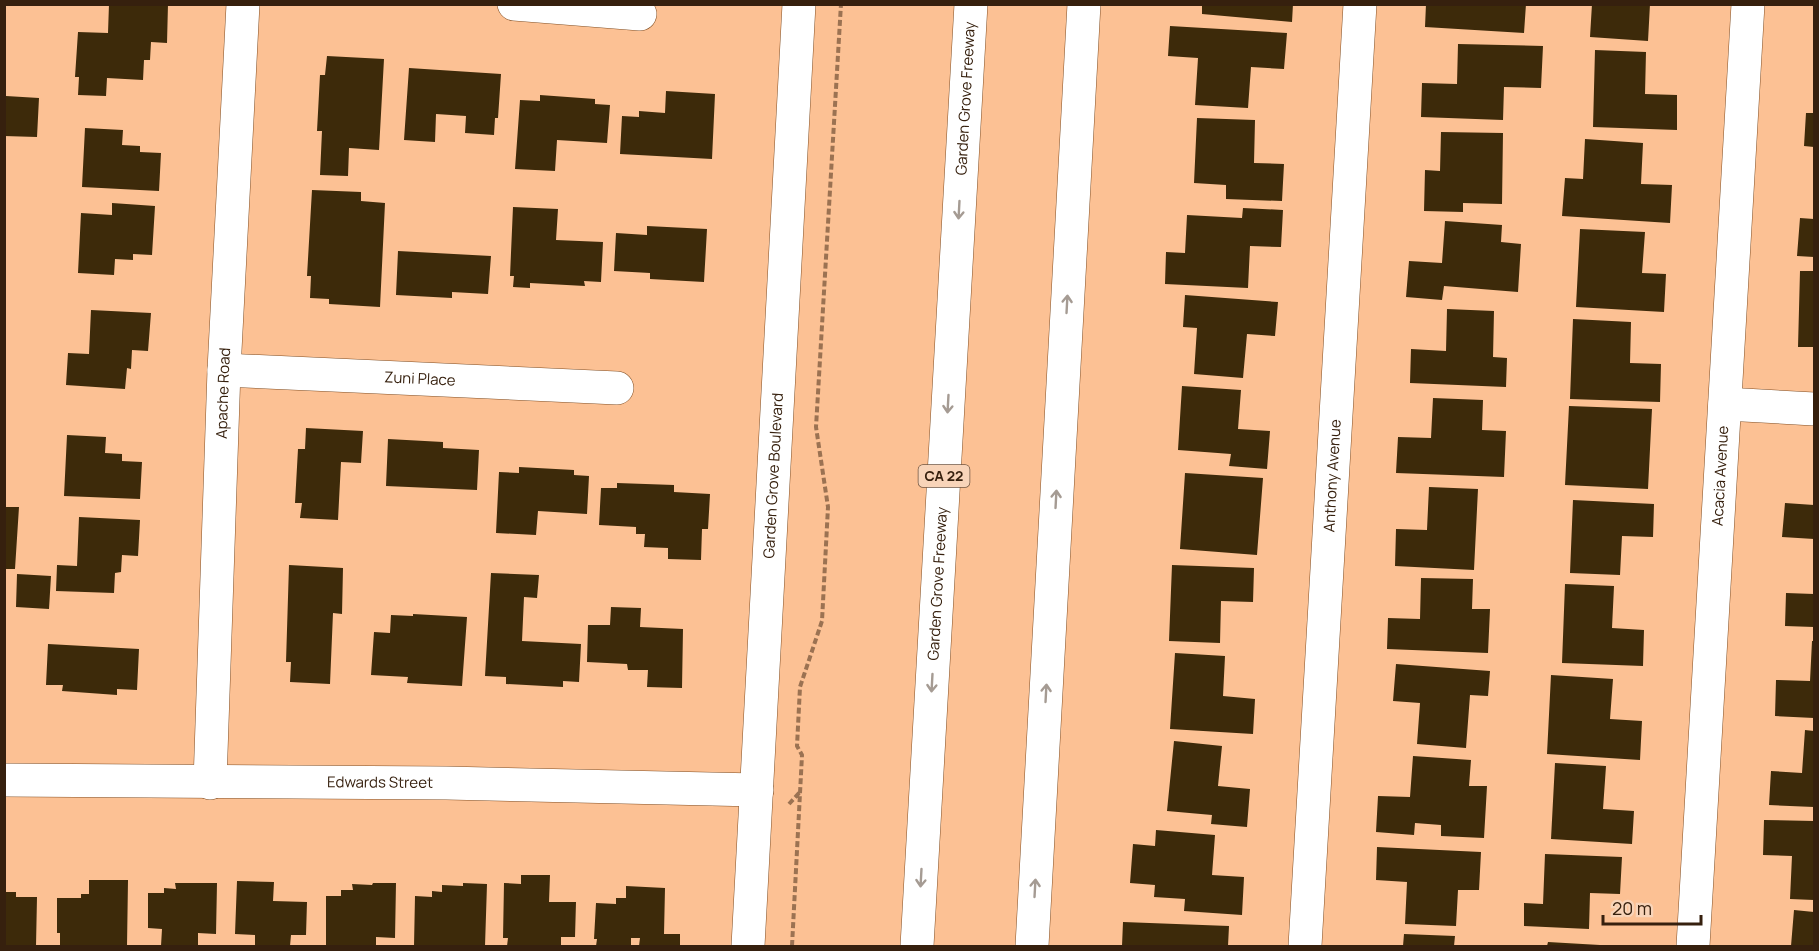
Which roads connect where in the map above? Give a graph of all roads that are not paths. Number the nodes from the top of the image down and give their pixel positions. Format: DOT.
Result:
graph roads {
  1 [pos="243,4"];
  2 [pos="514,4"];
  3 [pos="799,4"];
  4 [pos="971,4"];
  5 [pos="1084,4"];
  6 [pos="1360,4"];
  7 [pos="1748,4"];
  8 [pos="640,14"];
  9 [pos="224,370"];
  10 [pos="617,388"];
  11 [pos="1725,404"];
  12 [pos="1815,409"];
  13 [pos="4,780"];
  14 [pos="210,783"];
  15 [pos="758,790"];
  16 [pos="748,946"];
  17 [pos="917,946"];
  18 [pos="1032,946"];
  19 [pos="1305,946"];
  20 [pos="1693,946"];
  1 -- 9 [label="main road, Apache Road"];
  2 -- 8 [label="main road"];
  3 -- 15 [label="main road, Garden Grove Boulevard"];
  4 -- 17 [label="main road, Garden Grove Freeway / CA 22, one-way"];
  18 -- 5 [label="main road, one-way"];
  6 -- 19 [label="main road, Anthony Avenue"];
  7 -- 11 [label="main road, Acacia Avenue"];
  9 -- 10 [label="main road, Zuni Place"];
  9 -- 14 [label="main road, Apache Road"];
  11 -- 12 [label="main road"];
  11 -- 20 [label="main road, Acacia Avenue"];
  13 -- 14 [label="main road, Edwards Street"];
  14 -- 15 [label="main road, Edwards Street"];
  15 -- 16 [label="main road, Garden Grove Boulevard"];
}
